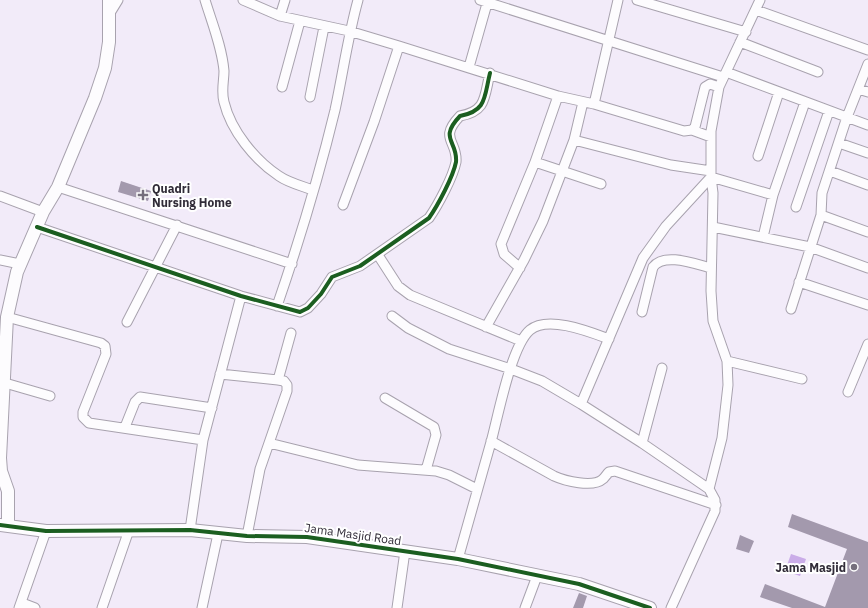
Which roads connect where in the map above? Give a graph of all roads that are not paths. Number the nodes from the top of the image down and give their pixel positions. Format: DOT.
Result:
graph roads {
  1 [pos="109,0"];
  2 [pos="118,0"];
  3 [pos="205,0"];
  4 [pos="244,0"];
  5 [pos="285,0"];
  6 [pos="358,0"];
  7 [pos="618,0"];
  8 [pos="637,0"];
  9 [pos="485,1"];
  10 [pos="756,3"];
  11 [pos="110,13"];
  12 [pos="280,16"];
  13 [pos="300,21"];
  14 [pos="324,27"];
  15 [pos="349,31"];
  16 [pos="746,32"];
  17 [pos="608,40"];
  18 [pos="740,42"];
  19 [pos="399,46"];
  20 [pos="868,50"];
  21 [pos="868,64"];
  22 [pos="469,67"];
  23 [pos="818,72"];
  24 [pos="490,73"];
  25 [pos="724,74"];
  26 [pos="282,87"];
  27 [pos="719,87"];
  28 [pos="858,89"];
  29 [pos="778,92"];
  30 [pos="868,92"];
  31 [pos="558,96"];
  32 [pos="310,98"];
  33 [pos="583,102"];
  34 [pos="805,102"];
  35 [pos="594,104"];
  36 [pos="829,111"];
  37 [pos="847,117"];
  38 [pos="868,125"];
  39 [pos="692,130"];
  40 [pos="711,137"];
  41 [pos="574,140"];
  42 [pos="839,143"];
  43 [pos="868,154"];
  44 [pos="758,156"];
  45 [pos="535,162"];
  46 [pos="562,170"];
  47 [pos="830,171"];
  48 [pos="711,174"];
  49 [pos="601,184"];
  50 [pos="868,185"];
  51 [pos="58,187"];
  52 [pos="313,190"];
  53 [pos="773,195"];
  54 [pos="0,196"];
  55 [pos="343,205"];
  56 [pos="796,207"];
  57 [pos="43,212"];
  58 [pos="821,215"];
  59 [pos="177,225"];
  60 [pos="36,227"];
  61 [pos="713,227"];
  62 [pos="868,232"];
  63 [pos="763,237"];
  64 [pos="810,247"];
  65 [pos="378,255"];
  66 [pos="0,260"];
  67 [pos="20,264"];
  68 [pos="292,264"];
  69 [pos="156,267"];
  70 [pos="520,268"];
  71 [pos="711,268"];
  72 [pos="868,268"];
  73 [pos="799,282"];
  74 [pos="241,296"];
  75 [pos="868,305"];
  76 [pos="277,306"];
  77 [pos="790,310"];
  78 [pos="642,312"];
  79 [pos="392,316"];
  80 [pos="7,317"];
  81 [pos="127,322"];
  82 [pos="486,327"];
  83 [pos="291,333"];
  84 [pos="3,335"];
  85 [pos="609,339"];
  86 [pos="521,341"];
  87 [pos="868,344"];
  88 [pos="726,360"];
  89 [pos="662,368"];
  90 [pos="511,369"];
  91 [pos="220,374"];
  92 [pos="802,379"];
  93 [pos="278,380"];
  94 [pos="5,383"];
  95 [pos="848,392"];
  96 [pos="50,396"];
  97 [pos="385,398"];
  98 [pos="581,404"];
  99 [pos="212,408"];
  100 [pos="125,427"];
  101 [pos="203,440"];
  102 [pos="491,441"];
  103 [pos="269,443"];
  104 [pos="642,443"];
  105 [pos="426,470"];
  106 [pos="709,489"];
  107 [pos="476,490"];
  108 [pos="716,505"];
  109 [pos="4,525"];
  110 [pos="128,530"];
  111 [pos="190,530"];
  112 [pos="46,531"];
  113 [pos="218,534"];
  114 [pos="247,536"];
  115 [pos="404,551"];
  116 [pos="458,559"];
  117 [pos="537,576"];
  118 [pos="21,606"];
  119 [pos="35,608"];
  120 [pos="102,608"];
  121 [pos="202,608"];
  122 [pos="397,608"];
  123 [pos="525,608"];
  124 [pos="650,608"];
  125 [pos="671,608"];
  1 -- 11 [label="street"];
  2 -- 11 [label="street"];
  3 -- 52 [label="street"];
  4 -- 12 [label="street"];
  5 -- 12 [label="street"];
  6 -- 15 [label="street"];
  7 -- 17 [label="street"];
  8 -- 16 [label="street"];
  9 -- 17 [label="street"];
  9 -- 22 [label="street"];
  10 -- 16 [label="street"];
  10 -- 20 [label="street"];
  11 -- 51 [label="street"];
  12 -- 13 [label="street"];
  13 -- 14 [label="street"];
  13 -- 26 [label="street"];
  14 -- 15 [label="street"];
  14 -- 32 [label="street"];
  15 -- 19 [label="street"];
  15 -- 52 [label="street"];
  16 -- 18 [label="street"];
  17 -- 25 [label="street"];
  17 -- 35 [label="street"];
  18 -- 23 [label="street"];
  18 -- 25 [label="street"];
  19 -- 22 [label="street"];
  19 -- 55 [label="street"];
  21 -- 28 [label="street"];
  22 -- 24 [label="street"];
  24 -- 31 [label="street"];
  24 -- 65 [label="street"];
  25 -- 27 [label="street"];
  25 -- 29 [label="street"];
  27 -- 39 [label="street"];
  27 -- 40 [label="street"];
  28 -- 30 [label="street"];
  28 -- 37 [label="street"];
  29 -- 34 [label="street"];
  29 -- 44 [label="street"];
  31 -- 33 [label="street"];
  31 -- 45 [label="street"];
  33 -- 35 [label="street"];
  33 -- 41 [label="street"];
  34 -- 36 [label="street"];
  34 -- 53 [label="street"];
  35 -- 39 [label="street"];
  36 -- 37 [label="street"];
  36 -- 56 [label="street"];
  37 -- 38 [label="street"];
  37 -- 42 [label="street"];
  39 -- 40 [label="street"];
  40 -- 48 [label="street"];
  41 -- 46 [label="street"];
  41 -- 48 [label="street"];
  42 -- 43 [label="street"];
  42 -- 47 [label="street"];
  45 -- 46 [label="street"];
  45 -- 70 [label="street"];
  46 -- 49 [label="street"];
  46 -- 70 [label="street"];
  47 -- 50 [label="street"];
  47 -- 58 [label="street"];
  48 -- 53 [label="street"];
  48 -- 61 [label="street"];
  48 -- 85 [label="street"];
  51 -- 57 [label="street"];
  51 -- 59 [label="street"];
  52 -- 68 [label="street"];
  53 -- 63 [label="street"];
  54 -- 57 [label="street"];
  57 -- 60 [label="street"];
  58 -- 62 [label="street"];
  58 -- 64 [label="street"];
  59 -- 68 [label="street"];
  59 -- 69 [label="street"];
  60 -- 67 [label="street"];
  60 -- 69 [label="street"];
  61 -- 63 [label="street"];
  61 -- 71 [label="street"];
  63 -- 64 [label="street"];
  64 -- 72 [label="street"];
  64 -- 73 [label="street"];
  65 -- 76 [label="street"];
  65 -- 82 [label="street"];
  66 -- 67 [label="street"];
  67 -- 80 [label="street"];
  68 -- 76 [label="street"];
  69 -- 74 [label="street"];
  69 -- 81 [label="street"];
  70 -- 82 [label="street"];
  71 -- 78 [label="street"];
  71 -- 88 [label="street"];
  73 -- 75 [label="street"];
  73 -- 77 [label="street"];
  74 -- 76 [label="street"];
  74 -- 91 [label="street"];
  79 -- 90 [label="street"];
  80 -- 84 [label="street"];
  80 -- 100 [label="street"];
  82 -- 86 [label="street"];
  83 -- 93 [label="street"];
  84 -- 94 [label="street"];
  85 -- 86 [label="street"];
  85 -- 98 [label="street"];
  86 -- 90 [label="street"];
  87 -- 95 [label="street"];
  88 -- 92 [label="street"];
  88 -- 106 [label="street"];
  89 -- 104 [label="street"];
  90 -- 98 [label="street"];
  90 -- 102 [label="street"];
  91 -- 93 [label="street"];
  91 -- 99 [label="street"];
  93 -- 103 [label="street"];
  94 -- 96 [label="street"];
  94 -- 109 [label="street"];
  97 -- 105 [label="street"];
  98 -- 104 [label="street"];
  99 -- 100 [label="street"];
  99 -- 101 [label="street"];
  100 -- 101 [label="street"];
  101 -- 111 [label="street"];
  102 -- 107 [label="street"];
  102 -- 108 [label="street"];
  103 -- 105 [label="street"];
  103 -- 114 [label="street"];
  104 -- 106 [label="street"];
  105 -- 107 [label="street"];
  106 -- 108 [label="street"];
  107 -- 116 [label="street"];
  108 -- 125 [label="street"];
  109 -- 112 [label="street, Jama Masjid Road"];
  110 -- 111 [label="street, Jama Masjid Road"];
  110 -- 112 [label="street, Jama Masjid Road"];
  110 -- 120 [label="street"];
  111 -- 113 [label="street, Jama Masjid Road"];
  112 -- 118 [label="street"];
  113 -- 114 [label="street, Jama Masjid Road"];
  113 -- 121 [label="street"];
  114 -- 115 [label="street, Jama Masjid Road"];
  115 -- 116 [label="street, Jama Masjid Road"];
  115 -- 122 [label="street"];
  116 -- 117 [label="street, Jama Masjid Road"];
  117 -- 123 [label="street"];
  117 -- 124 [label="street, Jama Masjid Road"];
  118 -- 119 [label="street"];
}
